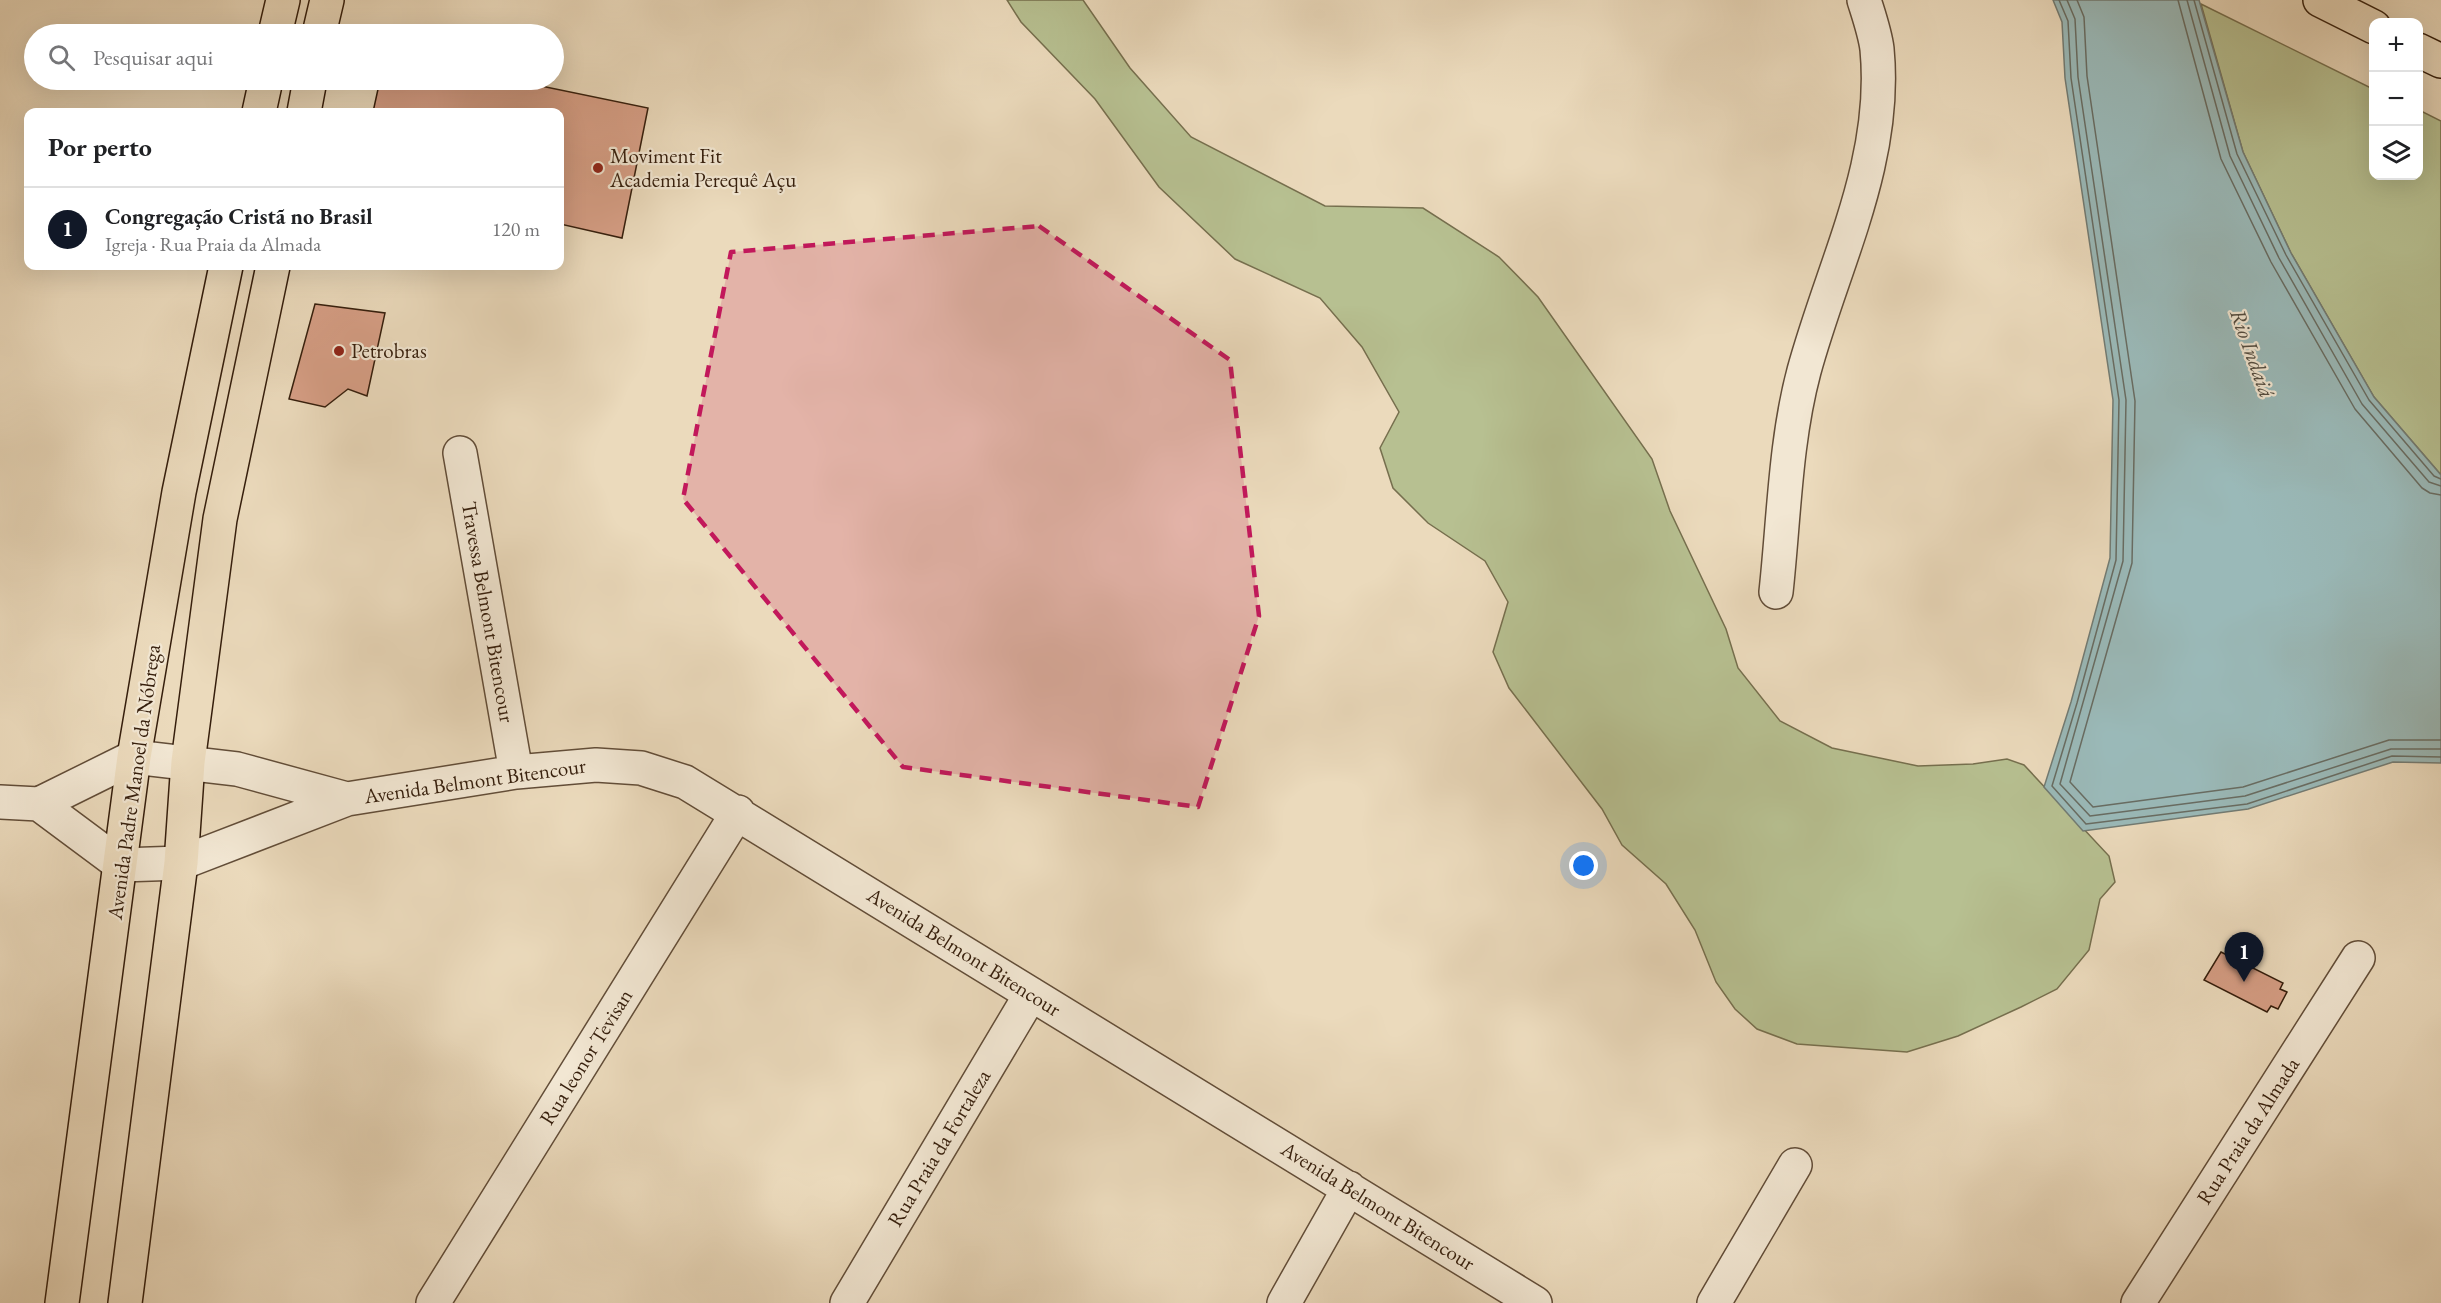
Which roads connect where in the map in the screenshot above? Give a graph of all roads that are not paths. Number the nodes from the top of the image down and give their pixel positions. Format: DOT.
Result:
graph roads {
  1 [pos="283,0"];
  2 [pos="327,0"];
  3 [pos="1864,0"];
  4 [pos="2320,0"];
  5 [pos="277,24"];
  6 [pos="321,24"];
  7 [pos="2369,25"];
  8 [pos="2423,52"];
  9 [pos="2441,61"];
  10 [pos="264,90"];
  11 [pos="308,90"];
  12 [pos="260,108"];
  13 [pos="305,108"];
  14 [pos="225,270"];
  15 [pos="272,270"];
  16 [pos="211,339"];
  17 [pos="257,349"];
  18 [pos="460,453"];
  19 [pos="1776,592"];
  20 [pos="134,757"];
  21 [pos="188,762"];
  22 [pos="516,772"];
  23 [pos="347,798"];
  24 [pos="0,802"];
  25 [pos="39,804"];
  26 [pos="738,812"];
  27 [pos="181,863"];
  28 [pos="121,865"];
  29 [pos="2358,958"];
  30 [pos="1031,993"];
  31 [pos="1795,1165"];
  32 [pos="1349,1188"];
  33 [pos="62,1303"];
  34 [pos="125,1303"];
  35 [pos="433,1303"];
  36 [pos="847,1303"];
  37 [pos="1284,1303"];
  38 [pos="1535,1303"];
  39 [pos="1714,1303"];
  40 [pos="2138,1303"];
  1 -- 5 [label="main road"];
  2 -- 6 [label="main road"];
  3 -- 19 [label="street"];
  4 -- 7 [label="main road"];
  8 -- 9 [label="main road"];
  10 -- 12 [label="main road"];
  11 -- 13 [label="main road"];
  14 -- 16 [label="main road, Avenida Padre Manoel da Nóbrega"];
  15 -- 17 [label="main road"];
  16 -- 17 [label="main road"];
  16 -- 20 [label="main road, Avenida Padre Manoel da Nóbrega"];
  17 -- 21 [label="main road"];
  18 -- 22 [label="street, Travessa Belmont Bitencour"];
  20 -- 21 [label="street"];
  20 -- 25 [label="street"];
  20 -- 28 [label="main road, Avenida Padre Manoel da Nóbrega"];
  21 -- 23 [label="street"];
  21 -- 27 [label="main road"];
  22 -- 23 [label="street, Avenida Belmont Bitencour"];
  22 -- 26 [label="street, Avenida Belmont Bitencour"];
  23 -- 27 [label="street"];
  24 -- 25 [label="street"];
  25 -- 28 [label="street"];
  26 -- 30 [label="street, Avenida Belmont Bitencour"];
  26 -- 35 [label="street, Rua leonor Tevisan"];
  27 -- 28 [label="street"];
  27 -- 34 [label="main road"];
  28 -- 33 [label="main road, Avenida Padre Manoel da Nóbrega"];
  29 -- 40 [label="street, Rua Praia da Almada"];
  30 -- 32 [label="street, Avenida Belmont Bitencour"];
  30 -- 36 [label="street, Rua Praia da Fortaleza"];
  31 -- 39 [label="street"];
  32 -- 37 [label="street"];
  32 -- 38 [label="street, Avenida Belmont Bitencour"];
}
